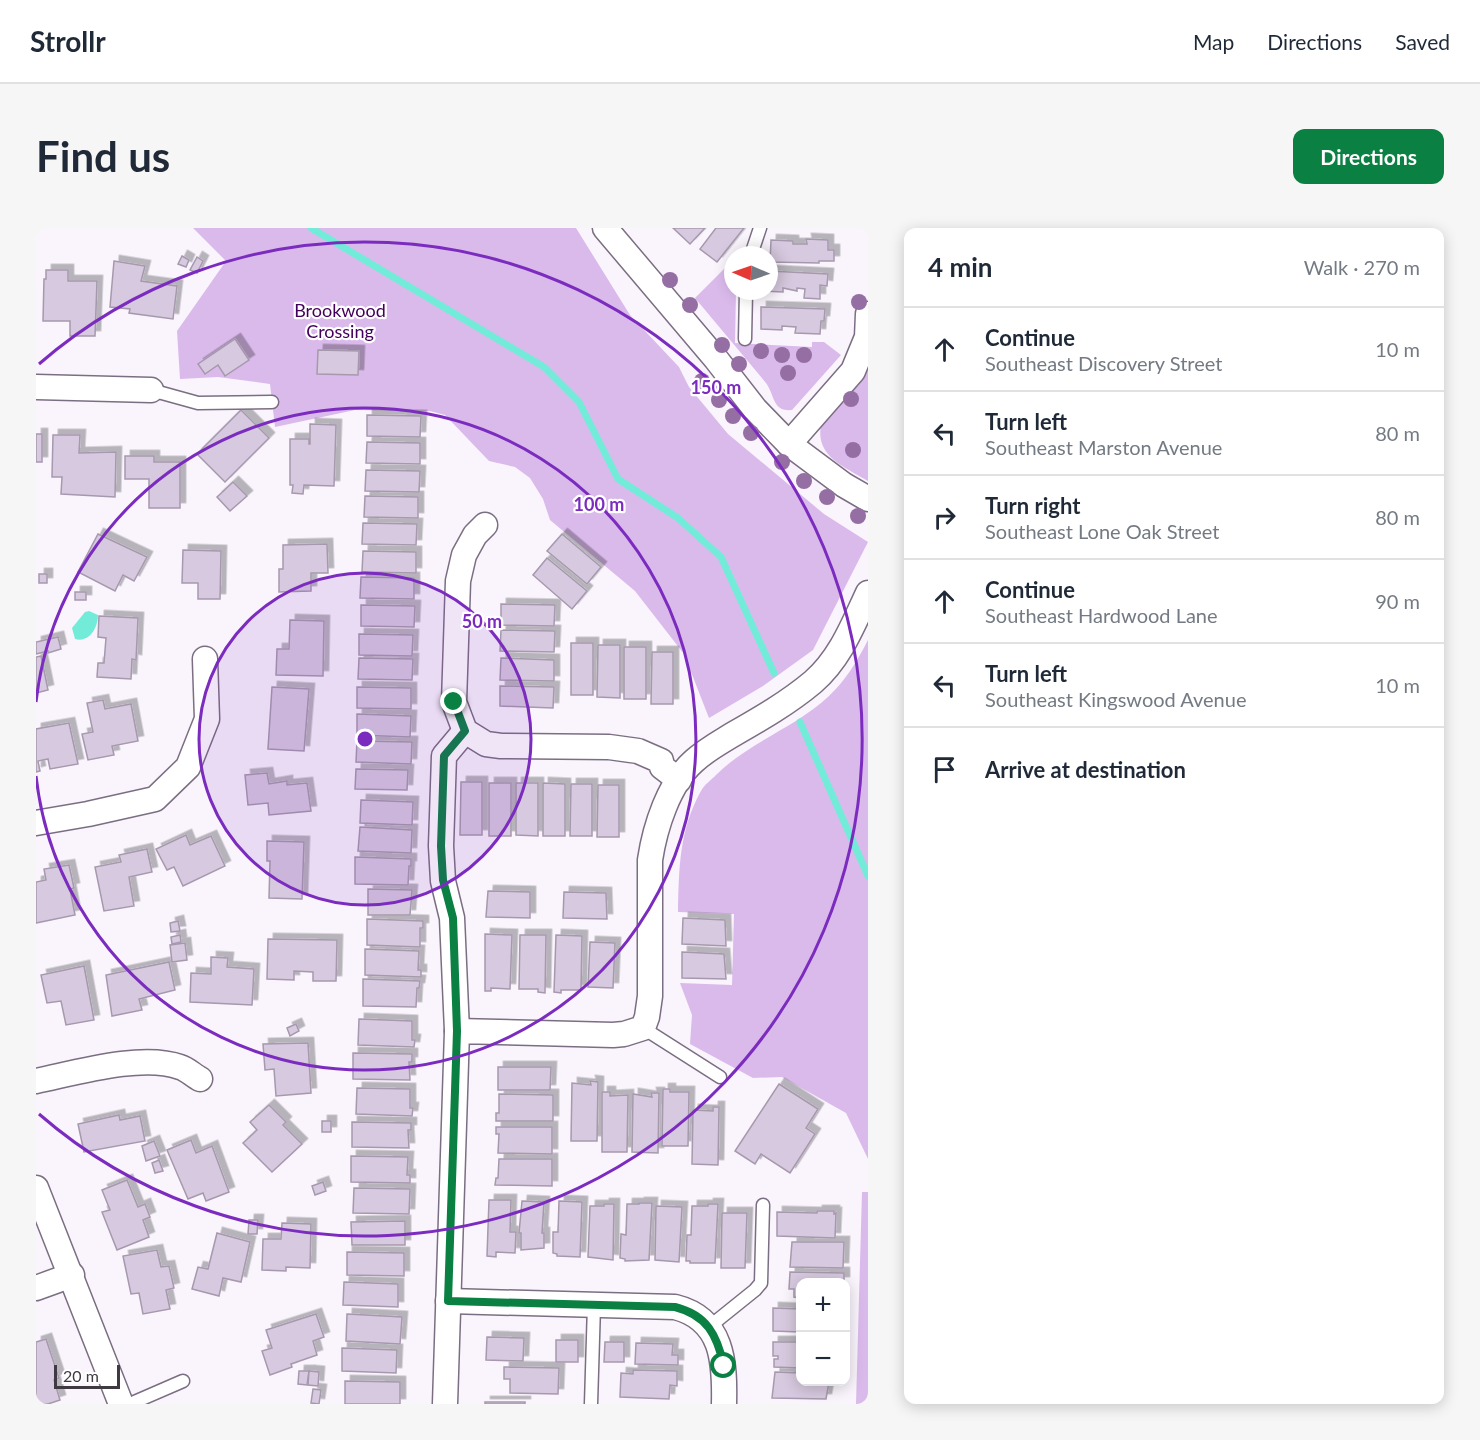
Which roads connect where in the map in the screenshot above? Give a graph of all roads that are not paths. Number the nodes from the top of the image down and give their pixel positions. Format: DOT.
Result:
graph roads {
  1 [pos="605,228"];
  2 [pos="760,228"];
  3 [pos="754,246"];
  4 [pos="746,300"];
  5 [pos="868,314"];
  6 [pos="745,339"];
  7 [pos="36,387"];
  8 [pos="151,390"];
  9 [pos="272,402"];
  10 [pos="789,444"];
  11 [pos="868,499"];
  12 [pos="485,525"];
  13 [pos="868,593"];
  14 [pos="205,659"];
  15 [pos="465,731"];
  16 [pos="679,780"];
  17 [pos="36,823"];
  18 [pos="643,1028"];
  19 [pos="457,1031"];
  20 [pos="720,1077"];
  21 [pos="200,1079"];
  22 [pos="36,1081"];
  23 [pos="36,1188"];
  24 [pos="763,1205"];
  25 [pos="72,1275"];
  26 [pos="36,1288"];
  27 [pos="448,1301"];
  28 [pos="594,1305"];
  29 [pos="709,1327"];
  30 [pos="183,1381"];
  31 [pos="121,1404"];
  32 [pos="130,1404"];
  33 [pos="445,1404"];
  34 [pos="591,1404"];
  35 [pos="724,1404"];
  1 -- 10 [label="street"];
  2 -- 3 [label="lane"];
  4 -- 6 [label="lane"];
  5 -- 10 [label="street"];
  7 -- 8 [label="street"];
  8 -- 9 [label="lane"];
  10 -- 11 [label="street"];
  12 -- 15 [label="street"];
  13 -- 16 [label="street"];
  14 -- 17 [label="street"];
  15 -- 16 [label="street"];
  15 -- 19 [label="street"];
  16 -- 18 [label="street"];
  18 -- 19 [label="street"];
  18 -- 20 [label="lane"];
  19 -- 27 [label="street"];
  21 -- 22 [label="street"];
  23 -- 25 [label="street"];
  24 -- 29 [label="lane"];
  25 -- 26 [label="street"];
  25 -- 31 [label="street"];
  27 -- 28 [label="street"];
  27 -- 33 [label="street"];
  28 -- 29 [label="street"];
  28 -- 34 [label="lane"];
  29 -- 35 [label="street"];
  30 -- 32 [label="lane"];
}
